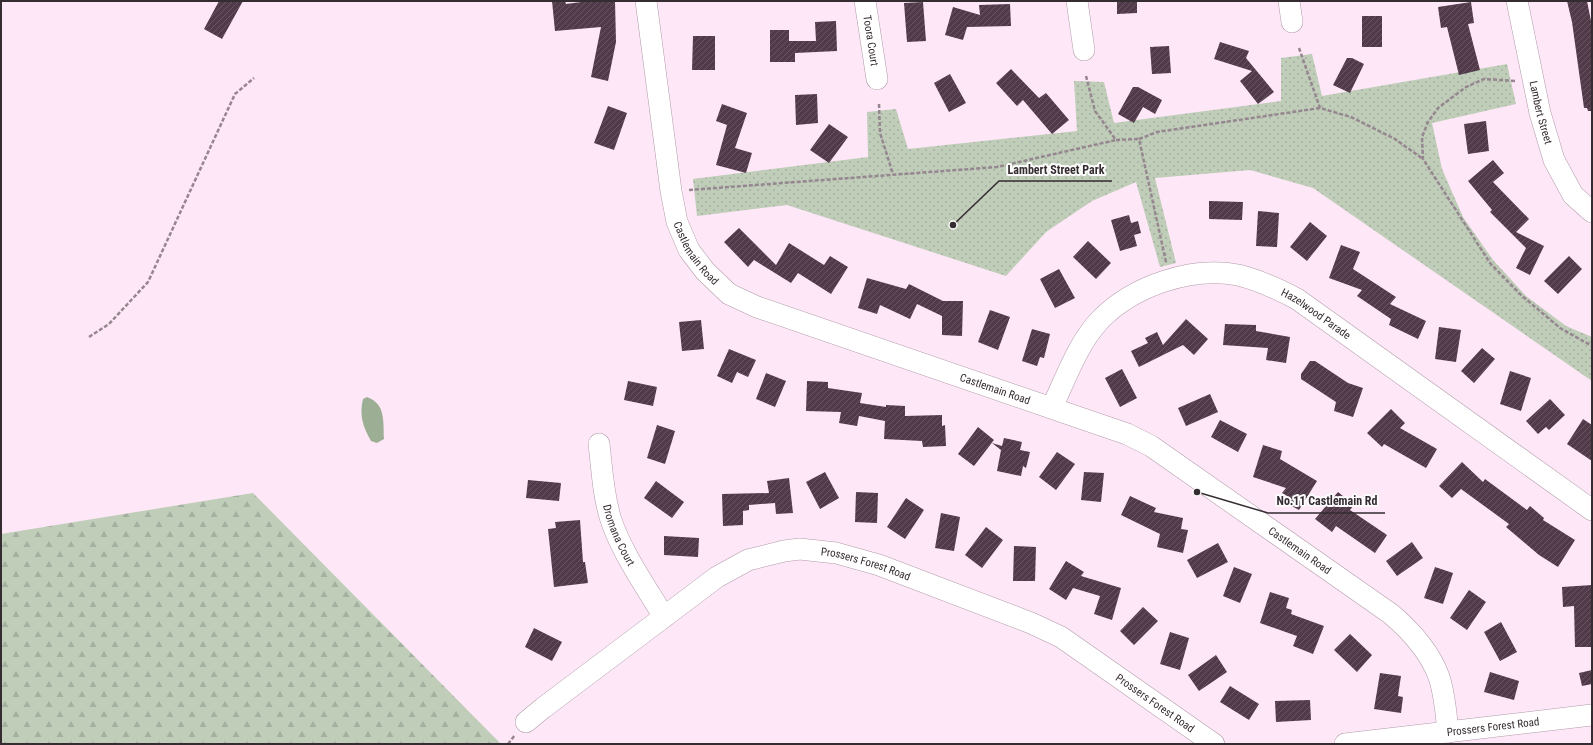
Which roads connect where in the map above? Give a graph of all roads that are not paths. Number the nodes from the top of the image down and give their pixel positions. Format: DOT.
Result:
graph roads {
  1 [pos="646,1"];
  2 [pos="865,1"];
  3 [pos="1077,1"];
  4 [pos="1289,1"];
  5 [pos="1518,1"];
  6 [pos="1292,22"];
  7 [pos="1084,50"];
  8 [pos="877,80"];
  9 [pos="1592,212"];
  10 [pos="1052,408"];
  11 [pos="599,444"];
  12 [pos="1592,510"];
  13 [pos="664,617"];
  14 [pos="1592,715"];
  15 [pos="526,722"];
  16 [pos="1448,732"];
  17 [pos="1214,744"];
  18 [pos="1346,744"];
  1 -- 10 [label="street, Castlemain Road"];
  2 -- 8 [label="street, Toora Court"];
  3 -- 7 [label="street"];
  4 -- 6 [label="street"];
  5 -- 9 [label="street, Lambert Street"];
  10 -- 12 [label="street, Hazelwood Parade"];
  10 -- 16 [label="street, Castlemain Road"];
  11 -- 13 [label="street, Dromana Court"];
  13 -- 15 [label="street, Prossers Forest Road"];
  13 -- 17 [label="street, Prossers Forest Road"];
  14 -- 16 [label="street, Prossers Forest Road"];
  16 -- 18 [label="street, Prossers Forest Road"];
}
